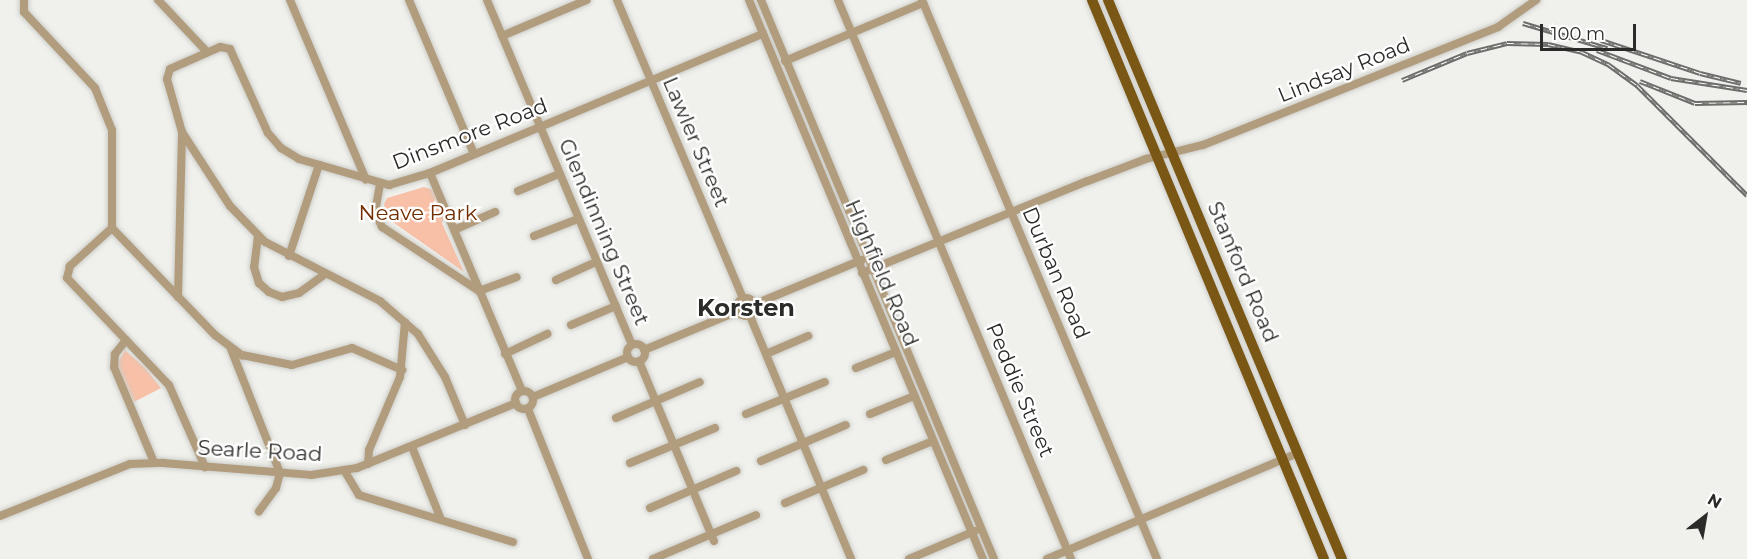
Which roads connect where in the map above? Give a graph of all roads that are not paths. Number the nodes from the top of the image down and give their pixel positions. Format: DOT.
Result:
graph roads {
  1 [pos="24,0"];
  2 [pos="158,0"];
  3 [pos="290,0"];
  4 [pos="409,0"];
  5 [pos="487,0"];
  6 [pos="587,0"];
  7 [pos="617,0"];
  8 [pos="749,0"];
  9 [pos="761,0"];
  10 [pos="838,0"];
  11 [pos="1092,0"];
  12 [pos="1108,0"];
  13 [pos="1536,0"];
  14 [pos="922,2"];
  15 [pos="852,33"];
  16 [pos="763,34"];
  17 [pos="502,36"];
  18 [pos="207,52"];
  19 [pos="784,61"];
  20 [pos="651,81"];
  21 [pos="540,127"];
  22 [pos="182,132"];
  23 [pos="474,154"];
  24 [pos="1172,154"];
  25 [pos="1157,156"];
  26 [pos="319,165"];
  27 [pos="429,174"];
  28 [pos="559,174"];
  29 [pos="366,180"];
  30 [pos="380,184"];
  31 [pos="518,190"];
  32 [pos="495,212"];
  33 [pos="1010,212"];
  34 [pos="578,219"];
  35 [pos="852,222"];
  36 [pos="843,227"];
  37 [pos="112,228"];
  38 [pos="454,230"];
  39 [pos="258,236"];
  40 [pos="534,236"];
  41 [pos="939,243"];
  42 [pos="289,256"];
  43 [pos="867,258"];
  44 [pos="857,261"];
  45 [pos="596,262"];
  46 [pos="872,270"];
  47 [pos="862,273"];
  48 [pos="325,274"];
  49 [pos="517,277"];
  50 [pos="556,280"];
  51 [pos="478,291"];
  52 [pos="178,297"];
  53 [pos="743,298"];
  54 [pos="755,304"];
  55 [pos="616,306"];
  56 [pos="738,311"];
  57 [pos="750,316"];
  58 [pos="405,322"];
  59 [pos="571,325"];
  60 [pos="547,334"];
  61 [pos="808,336"];
  62 [pos="126,340"];
  63 [pos="632,345"];
  64 [pos="231,349"];
  65 [pos="644,350"];
  66 [pos="896,352"];
  67 [pos="505,354"];
  68 [pos="766,354"];
  69 [pos="628,357"];
  70 [pos="639,361"];
  71 [pos="856,368"];
  72 [pos="402,370"];
  73 [pos="700,382"];
  74 [pos="825,382"];
  75 [pos="522,391"];
  76 [pos="914,396"];
  77 [pos="533,397"];
  78 [pos="784,398"];
  79 [pos="655,400"];
  80 [pos="516,403"];
  81 [pos="528,409"];
  82 [pos="746,414"];
  83 [pos="870,414"];
  84 [pos="616,417"];
  85 [pos="465,425"];
  86 [pos="846,425"];
  87 [pos="715,428"];
  88 [pos="933,441"];
  89 [pos="803,443"];
  90 [pos="674,446"];
  91 [pos="412,447"];
  92 [pos="1298,453"];
  93 [pos="886,460"];
  94 [pos="1282,460"];
  95 [pos="761,461"];
  96 [pos="154,462"];
  97 [pos="630,463"];
  98 [pos="368,464"];
  99 [pos="205,467"];
  100 [pos="344,470"];
  101 [pos="862,470"];
  102 [pos="736,471"];
  103 [pos="280,473"];
  104 [pos="821,488"];
  105 [pos="692,489"];
  106 [pos="785,503"];
  107 [pos="650,508"];
  108 [pos="259,511"];
  109 [pos="756,515"];
  110 [pos="0,516"];
  111 [pos="440,517"];
  112 [pos="1141,520"];
  113 [pos="981,529"];
  114 [pos="971,533"];
  115 [pos="713,538"];
  116 [pos="513,542"];
  117 [pos="1069,555"];
  118 [pos="588,559"];
  119 [pos="653,559"];
  120 [pos="851,559"];
  121 [pos="909,559"];
  122 [pos="983,559"];
  123 [pos="994,559"];
  124 [pos="1047,559"];
  125 [pos="1157,559"];
  126 [pos="1324,559"];
  127 [pos="1342,559"];
  1 -- 37 [label="street"];
  2 -- 18 [label="street"];
  3 -- 29 [label="street"];
  4 -- 23 [label="street"];
  5 -- 17 [label="street, Glendinning Street"];
  6 -- 17 [label="street"];
  7 -- 20 [label="street, Lawler Street"];
  8 -- 16 [label="street, Highfield Road"];
  9 -- 19 [label="street, Highfield Road"];
  10 -- 15 [label="street, Peddie Street"];
  11 -- 25 [label="main road, Stanford Road"];
  12 -- 24 [label="main road, Stanford Road"];
  13 -- 24 [label="street, Lindsay Road"];
  14 -- 15 [label="street"];
  14 -- 33 [label="street, Durban Road"];
  15 -- 19 [label="street"];
  15 -- 41 [label="street, Peddie Street"];
  16 -- 20 [label="street, Dinsmore Road"];
  16 -- 36 [label="street, Highfield Road"];
  17 -- 21 [label="street, Glendinning Street"];
  18 -- 22 [label="street"];
  18 -- 26 [label="street, Dinsmore Road"];
  19 -- 35 [label="street, Highfield Road"];
  20 -- 21 [label="street, Dinsmore Road"];
  20 -- 53 [label="street, Lawler Street"];
  21 -- 23 [label="street, Dinsmore Road"];
  21 -- 28 [label="street, Glendinning Street"];
  22 -- 39 [label="street"];
  22 -- 52 [label="street"];
  23 -- 27 [label="street, Dinsmore Road"];
  24 -- 25 [label="street, Lindsay Road"];
  24 -- 92 [label="main road, Stanford Road"];
  25 -- 33 [label="street, Lindsay Road"];
  25 -- 94 [label="main road, Stanford Road"];
  26 -- 29 [label="street, Dinsmore Road"];
  26 -- 42 [label="street"];
  27 -- 30 [label="street, Dinsmore Road"];
  27 -- 38 [label="street"];
  28 -- 31 [label="street"];
  28 -- 34 [label="street, Glendinning Street"];
  29 -- 30 [label="street, Dinsmore Road"];
  30 -- 51 [label="street"];
  32 -- 38 [label="street"];
  33 -- 41 [label="street, Lindsay Road"];
  33 -- 112 [label="street, Durban Road"];
  34 -- 40 [label="street"];
  34 -- 45 [label="street, Glendinning Street"];
  35 -- 36 [label="street"];
  35 -- 43 [label="street, Highfield Road"];
  36 -- 44 [label="street, Highfield Road"];
  37 -- 52 [label="street"];
  37 -- 62 [label="street"];
  38 -- 51 [label="street"];
  39 -- 42 [label="street"];
  39 -- 48 [label="street"];
  41 -- 46 [label="street, Lindsay Road"];
  41 -- 117 [label="street, Peddie Street"];
  42 -- 48 [label="street"];
  43 -- 44 [label="street"];
  43 -- 46 [label="street, Highfield Road"];
  44 -- 47 [label="street, Highfield Road"];
  44 -- 54 [label="street"];
  45 -- 50 [label="street"];
  45 -- 55 [label="street, Glendinning Street"];
  46 -- 47 [label="street, Lindsay Road"];
  46 -- 113 [label="street, Highfield Road"];
  47 -- 66 [label="street, Highfield Road"];
  48 -- 58 [label="street"];
  49 -- 51 [label="street"];
  51 -- 67 [label="street"];
  52 -- 64 [label="street"];
  53 -- 54 [label="street"];
  53 -- 56 [label="street"];
  54 -- 57 [label="street"];
  55 -- 59 [label="street"];
  55 -- 63 [label="street, Glendinning Street"];
  56 -- 57 [label="street"];
  56 -- 65 [label="street"];
  57 -- 68 [label="street"];
  58 -- 72 [label="street"];
  58 -- 85 [label="street"];
  60 -- 67 [label="street"];
  61 -- 68 [label="street"];
  62 -- 96 [label="street"];
  62 -- 99 [label="street"];
  63 -- 65 [label="street"];
  63 -- 69 [label="street"];
  64 -- 72 [label="street"];
  64 -- 103 [label="street"];
  65 -- 70 [label="street"];
  66 -- 71 [label="street"];
  66 -- 76 [label="street, Highfield Road"];
  67 -- 75 [label="street"];
  68 -- 78 [label="street"];
  69 -- 70 [label="street"];
  69 -- 77 [label="street"];
  70 -- 79 [label="street"];
  72 -- 98 [label="street"];
  73 -- 79 [label="street"];
  74 -- 78 [label="street"];
  75 -- 77 [label="street"];
  75 -- 80 [label="street"];
  76 -- 83 [label="street"];
  76 -- 88 [label="street, Highfield Road"];
  77 -- 81 [label="street"];
  78 -- 82 [label="street"];
  78 -- 89 [label="street"];
  79 -- 84 [label="street"];
  79 -- 90 [label="street"];
  80 -- 81 [label="street"];
  80 -- 85 [label="street, Searle Road"];
  81 -- 118 [label="street"];
  85 -- 91 [label="street, Searle Road"];
  86 -- 89 [label="street"];
  87 -- 90 [label="street"];
  88 -- 93 [label="street"];
  88 -- 114 [label="street, Highfield Road"];
  89 -- 95 [label="street"];
  89 -- 104 [label="street"];
  90 -- 97 [label="street"];
  90 -- 105 [label="street"];
  91 -- 98 [label="street, Searle Road"];
  91 -- 111 [label="street"];
  92 -- 94 [label="street"];
  92 -- 127 [label="main road, Stanford Road"];
  94 -- 112 [label="street"];
  94 -- 126 [label="main road, Stanford Road"];
  96 -- 99 [label="street, Searle Road"];
  96 -- 110 [label="street, Searle Road"];
  98 -- 100 [label="street, Searle Road"];
  99 -- 103 [label="street, Searle Road"];
  100 -- 103 [label="street, Searle Road"];
  100 -- 111 [label="street"];
  101 -- 104 [label="street"];
  102 -- 105 [label="street"];
  103 -- 108 [label="street"];
  104 -- 106 [label="street"];
  104 -- 120 [label="street"];
  105 -- 107 [label="street"];
  105 -- 115 [label="street"];
  109 -- 115 [label="street"];
  111 -- 116 [label="street"];
  112 -- 117 [label="street"];
  112 -- 125 [label="street, Durban Road"];
  113 -- 114 [label="street"];
  113 -- 123 [label="street, Highfield Road"];
  114 -- 121 [label="street"];
  114 -- 122 [label="street, Highfield Road"];
  115 -- 119 [label="street"];
  117 -- 124 [label="street"];
}
